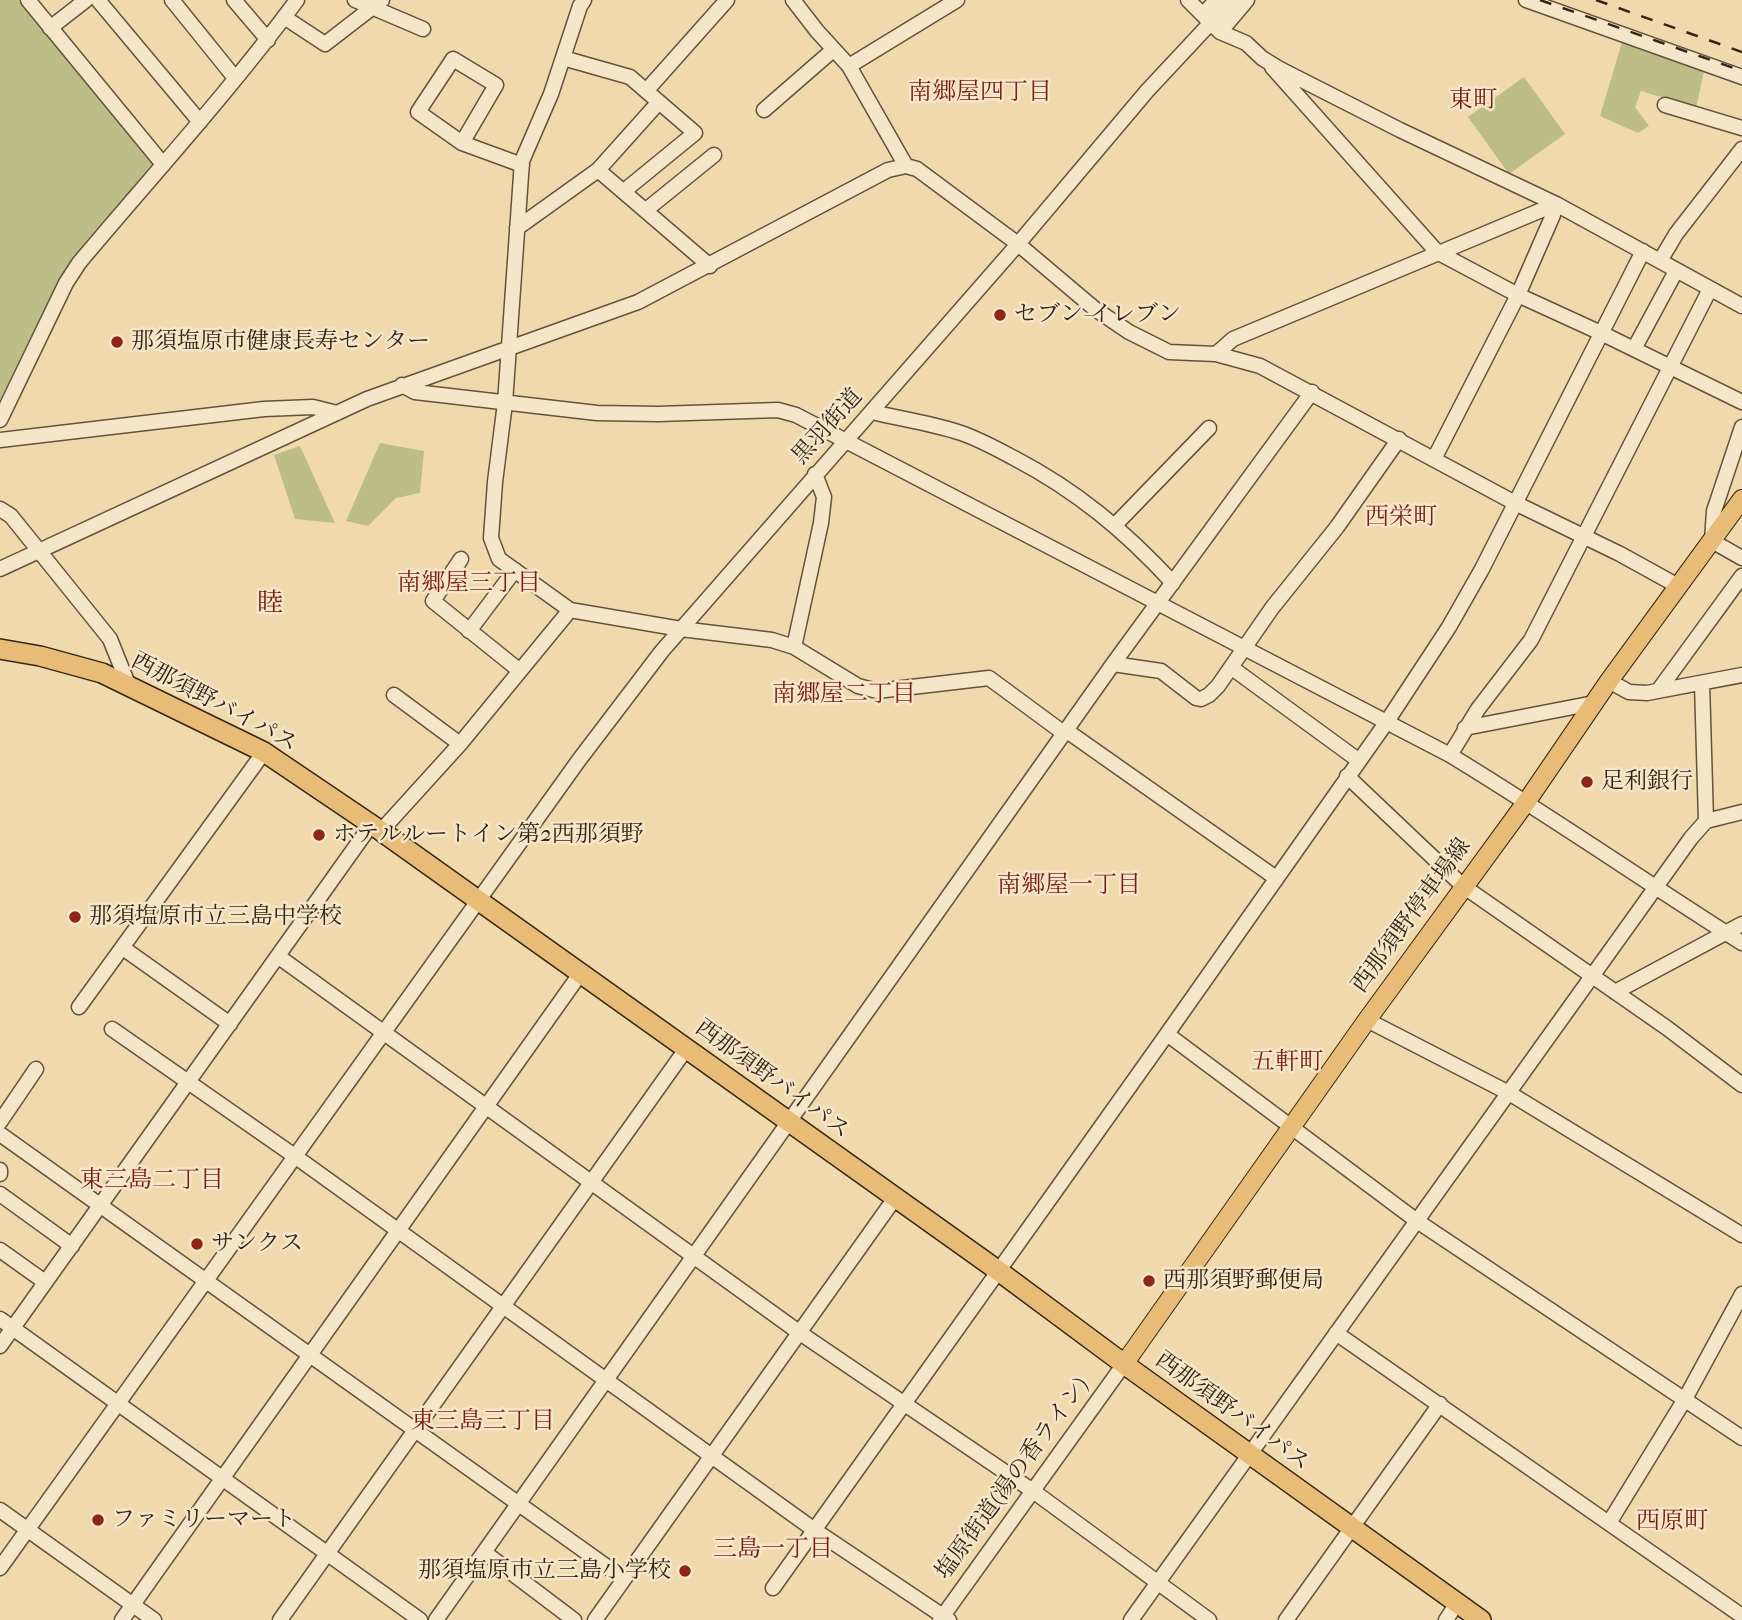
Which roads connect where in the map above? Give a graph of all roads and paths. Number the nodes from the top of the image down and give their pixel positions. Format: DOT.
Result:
graph roads {
  1 [pos="28,0"];
  2 [pos="86,0"];
  3 [pos="98,0"];
  4 [pos="172,0"];
  5 [pos="234,0"];
  6 [pos="297,0"];
  7 [pos="355,0"];
  8 [pos="584,0"];
  9 [pos="727,0"];
  10 [pos="793,0"];
  11 [pos="957,0"];
  12 [pos="1188,0"];
  13 [pos="1216,0"];
  14 [pos="1232,0"];
  15 [pos="1247,0"];
  16 [pos="1526,0"];
  17 [pos="377,4"];
  18 [pos="284,17"];
  19 [pos="1211,24"];
  20 [pos="50,29"];
  21 [pos="423,29"];
  22 [pos="268,40"];
  23 [pos="833,50"];
  24 [pos="563,58"];
  25 [pos="1269,63"];
  26 [pos="849,66"];
  27 [pos="1742,77"];
  28 [pos="235,78"];
  29 [pos="646,91"];
  30 [pos="659,102"];
  31 [pos="1665,105"];
  32 [pos="764,110"];
  33 [pos="200,122"];
  34 [pos="1742,128"];
  35 [pos="462,143"];
  36 [pos="1742,149"];
  37 [pos="714,155"];
  38 [pos="162,163"];
  39 [pos="522,164"];
  40 [pos="906,166"];
  41 [pos="598,170"];
  42 [pos="624,191"];
  43 [pos="1556,204"];
  44 [pos="646,210"];
  45 [pos="517,228"];
  46 [pos="1017,244"];
  47 [pos="1643,251"];
  48 [pos="1437,253"];
  49 [pos="1660,261"];
  50 [pos="710,266"];
  51 [pos="1676,271"];
  52 [pos="1710,289"];
  53 [pos="1518,295"];
  54 [pos="1742,306"];
  55 [pos="1601,333"];
  56 [pos="510,349"];
  57 [pos="1634,349"];
  58 [pos="1216,354"];
  59 [pos="1669,368"];
  60 [pos="402,385"];
  61 [pos="1312,392"];
  62 [pos="1742,402"];
  63 [pos="505,403"];
  64 [pos="276,408"];
  65 [pos="872,412"];
  66 [pos="337,413"];
  67 [pos="0,420"];
  68 [pos="1742,427"];
  69 [pos="1209,428"];
  70 [pos="284,437"];
  71 [pos="1399,439"];
  72 [pos="0,440"];
  73 [pos="844,442"];
  74 [pos="1434,459"];
  75 [pos="815,474"];
  76 [pos="1742,499"];
  77 [pos="1515,503"];
  78 [pos="0,509"];
  79 [pos="1115,525"];
  80 [pos="1583,536"];
  81 [pos="1712,541"];
  82 [pos="40,551"];
  83 [pos="1742,558"];
  84 [pos="461,559"];
  85 [pos="0,569"];
  86 [pos="515,570"];
  87 [pos="1742,576"];
  88 [pos="1172,583"];
  89 [pos="1678,586"];
  90 [pos="1157,603"];
  91 [pos="570,610"];
  92 [pos="681,629"];
  93 [pos="469,631"];
  94 [pos="794,647"];
  95 [pos="0,649"];
  96 [pos="1245,649"];
  97 [pos="1113,664"];
  98 [pos="1232,668"];
  99 [pos="520,671"];
  100 [pos="1742,675"];
  101 [pos="1609,681"];
  102 [pos="1702,683"];
  103 [pos="128,684"];
  104 [pos="1658,691"];
  105 [pos="394,695"];
  106 [pos="1594,703"];
  107 [pos="1386,723"];
  108 [pos="1465,728"];
  109 [pos="1066,733"];
  110 [pos="460,744"];
  111 [pos="264,752"];
  112 [pos="1450,755"];
  113 [pos="1358,760"];
  114 [pos="1347,776"];
  115 [pos="1527,801"];
  116 [pos="1742,812"];
  117 [pos="1706,821"];
  118 [pos="376,828"];
  119 [pos="1276,878"];
  120 [pos="1463,886"];
  121 [pos="1656,889"];
  122 [pos="479,902"];
  123 [pos="1742,925"];
  124 [pos="1726,933"];
  125 [pos="1742,943"];
  126 [pos="123,948"];
  127 [pos="279,957"];
  128 [pos="580,974"];
  129 [pos="1592,977"];
  130 [pos="1615,992"];
  131 [pos="79,1007"];
  132 [pos="1367,1020"];
  133 [pos="230,1024"];
  134 [pos="112,1029"];
  135 [pos="384,1034"];
  136 [pos="1167,1034"];
  137 [pos="686,1049"];
  138 [pos="36,1069"];
  139 [pos="190,1083"];
  140 [pos="1742,1086"];
  141 [pos="1509,1093"];
  142 [pos="488,1106"];
  143 [pos="0,1122"];
  144 [pos="790,1123"];
  145 [pos="1291,1127"];
  146 [pos="0,1134"];
  147 [pos="296,1157"];
  148 [pos="592,1181"];
  149 [pos="0,1194"];
  150 [pos="895,1198"];
  151 [pos="100,1206"];
  152 [pos="1417,1221"];
  153 [pos="397,1231"];
  154 [pos="1742,1235"];
  155 [pos="72,1245"];
  156 [pos="0,1250"];
  157 [pos="695,1256"];
  158 [pos="1000,1272"];
  159 [pos="205,1281"];
  160 [pos="45,1282"];
  161 [pos="1742,1294"];
  162 [pos="504,1307"];
  163 [pos="0,1318"];
  164 [pos="13,1327"];
  165 [pos="800,1333"];
  166 [pos="1336,1333"];
  167 [pos="0,1346"];
  168 [pos="310,1357"];
  169 [pos="1124,1364"];
  170 [pos="606,1380"];
  171 [pos="1685,1399"];
  172 [pos="116,1404"];
  173 [pos="1440,1404"];
  174 [pos="904,1405"];
  175 [pos="414,1431"];
  176 [pos="1742,1438"];
  177 [pos="1249,1454"];
  178 [pos="712,1457"];
  179 [pos="223,1479"];
  180 [pos="1033,1491"];
  181 [pos="518,1504"];
  182 [pos="0,1510"];
  183 [pos="1609,1523"];
  184 [pos="1350,1528"];
  185 [pos="28,1529"];
  186 [pos="813,1529"];
  187 [pos="484,1552"];
  188 [pos="328,1554"];
  189 [pos="0,1568"];
  190 [pos="624,1579"];
  191 [pos="1157,1583"];
  192 [pos="773,1588"];
  193 [pos="1457,1603"];
  194 [pos="133,1605"];
  195 [pos="1742,1616"];
  196 [pos="944,1619"];
  197 [pos="122,1620"];
  198 [pos="154,1620"];
  199 [pos="280,1620"];
  200 [pos="420,1620"];
  201 [pos="436,1620"];
  202 [pos="574,1620"];
  203 [pos="595,1620"];
  204 [pos="1130,1620"];
  205 [pos="1209,1620"];
  206 [pos="1286,1620"];
  207 [pos="1446,1620"];
  208 [pos="1481,1620"];
  1 -- 20 [label="street"];
  2 -- 20 [label="street"];
  3 -- 33 [label="street"];
  4 -- 28 [label="street"];
  5 -- 22 [label="street"];
  6 -- 18 [label="street"];
  7 -- 17 [label="street"];
  8 -- 24 [label="street"];
  9 -- 29 [label="street"];
  10 -- 23 [label="street"];
  11 -- 26 [label="street"];
  12 -- 19 [label="street"];
  13 -- 19 [label="street"];
  14 -- 19 [label="street, 黒羽街道"];
  15 -- 19 [label="street"];
  16 -- 27 [label="street"];
  17 -- 18 [label="street"];
  17 -- 21 [label="street"];
  18 -- 22 [label="street"];
  19 -- 25 [label="street"];
  19 -- 46 [label="street, 黒羽街道"];
  20 -- 38 [label="street"];
  22 -- 28 [label="street"];
  23 -- 26 [label="street"];
  23 -- 32 [label="street"];
  24 -- 29 [label="street"];
  24 -- 39 [label="street"];
  25 -- 43 [label="street"];
  25 -- 48 [label="street"];
  26 -- 40 [label="street"];
  28 -- 33 [label="street"];
  29 -- 30 [label="street"];
  30 -- 41 [label="street"];
  30 -- 42 [label="street"];
  31 -- 34 [label="street"];
  33 -- 38 [label="street"];
  35 -- 35 [label="street"];
  35 -- 39 [label="street"];
  36 -- 49 [label="street"];
  37 -- 44 [label="street"];
  38 -- 67 [label="street"];
  39 -- 45 [label="street"];
  40 -- 46 [label="street"];
  40 -- 50 [label="street"];
  41 -- 42 [label="street"];
  41 -- 45 [label="street"];
  42 -- 44 [label="street"];
  43 -- 47 [label="street"];
  43 -- 48 [label="street"];
  43 -- 53 [label="street"];
  44 -- 50 [label="street"];
  45 -- 56 [label="street"];
  46 -- 58 [label="street"];
  46 -- 65 [label="street, 黒羽街道"];
  47 -- 49 [label="street"];
  47 -- 55 [label="street"];
  48 -- 53 [label="street"];
  48 -- 58 [label="street"];
  49 -- 51 [label="street"];
  50 -- 56 [label="street"];
  51 -- 52 [label="street"];
  51 -- 57 [label="street"];
  52 -- 54 [label="street"];
  52 -- 59 [label="street"];
  53 -- 55 [label="street"];
  53 -- 74 [label="street"];
  55 -- 57 [label="street"];
  55 -- 77 [label="street"];
  56 -- 60 [label="street"];
  56 -- 63 [label="street"];
  57 -- 59 [label="street"];
  58 -- 61 [label="street"];
  59 -- 62 [label="street"];
  59 -- 80 [label="street"];
  60 -- 63 [label="street"];
  60 -- 66 [label="street"];
  61 -- 71 [label="street"];
  61 -- 88 [label="street"];
  63 -- 73 [label="street"];
  63 -- 86 [label="street"];
  64 -- 66 [label="street"];
  64 -- 70 [label="street"];
  64 -- 72 [label="street"];
  65 -- 73 [label="street, 黒羽街道"];
  65 -- 79 [label="street"];
  66 -- 70 [label="street"];
  68 -- 81 [label="street"];
  69 -- 79 [label="street"];
  70 -- 82 [label="street"];
  71 -- 74 [label="street"];
  71 -- 96 [label="street"];
  73 -- 75 [label="street, 黒羽街道"];
  73 -- 90 [label="street"];
  74 -- 77 [label="street"];
  75 -- 92 [label="street, 黒羽街道"];
  75 -- 94 [label="street"];
  76 -- 81 [label="main road, 西那須野停車場線"];
  77 -- 80 [label="street"];
  77 -- 107 [label="street"];
  78 -- 82 [label="street"];
  79 -- 88 [label="street"];
  80 -- 89 [label="street"];
  80 -- 108 [label="street"];
  81 -- 83 [label="street"];
  81 -- 89 [label="main road, 西那須野停車場線"];
  82 -- 85 [label="street"];
  82 -- 103 [label="street"];
  84 -- 93 [label="street"];
  86 -- 91 [label="street"];
  86 -- 93 [label="street"];
  87 -- 104 [label="street"];
  88 -- 90 [label="street"];
  89 -- 101 [label="main road, 西那須野停車場線"];
  90 -- 96 [label="street"];
  90 -- 97 [label="street"];
  91 -- 92 [label="street"];
  91 -- 99 [label="street"];
  92 -- 94 [label="street"];
  92 -- 122 [label="street, 黒羽街道"];
  93 -- 99 [label="street"];
  94 -- 109 [label="street"];
  95 -- 103 [label="highway, 西那須野バイパス"];
  96 -- 98 [label="street"];
  96 -- 107 [label="street"];
  97 -- 98 [label="street"];
  97 -- 109 [label="street"];
  98 -- 113 [label="street"];
  99 -- 110 [label="street"];
  100 -- 102 [label="street"];
  101 -- 104 [label="street"];
  101 -- 106 [label="main road, 西那須野停車場線"];
  102 -- 104 [label="street"];
  102 -- 117 [label="street"];
  103 -- 111 [label="highway, 西那須野バイパス"];
  105 -- 110 [label="street"];
  106 -- 108 [label="street"];
  106 -- 115 [label="main road, 西那須野停車場線"];
  107 -- 112 [label="street"];
  107 -- 113 [label="street"];
  108 -- 112 [label="street"];
  109 -- 119 [label="street"];
  109 -- 144 [label="street"];
  110 -- 118 [label="street"];
  111 -- 118 [label="highway, 西那須野バイパス"];
  111 -- 126 [label="street"];
  112 -- 115 [label="street"];
  113 -- 114 [label="street"];
  114 -- 119 [label="street"];
  114 -- 120 [label="street"];
  115 -- 120 [label="main road, 西那須野停車場線"];
  115 -- 121 [label="street"];
  116 -- 117 [label="street"];
  117 -- 121 [label="street"];
  118 -- 122 [label="highway, 西那須野バイパス"];
  118 -- 127 [label="street"];
  119 -- 136 [label="street"];
  120 -- 129 [label="street"];
  120 -- 132 [label="main road, 西那須野停車場線"];
  121 -- 124 [label="street"];
  121 -- 129 [label="street"];
  122 -- 128 [label="highway, 西那須野バイパス"];
  122 -- 135 [label="street, 黒羽街道"];
  123 -- 124 [label="street"];
  124 -- 125 [label="street"];
  124 -- 130 [label="street"];
  126 -- 131 [label="street"];
  126 -- 133 [label="street"];
  127 -- 133 [label="street"];
  127 -- 135 [label="street"];
  128 -- 137 [label="highway, 西那須野バイパス"];
  128 -- 142 [label="street"];
  129 -- 130 [label="street"];
  129 -- 141 [label="street"];
  130 -- 140 [label="street"];
  132 -- 141 [label="street"];
  132 -- 145 [label="main road, 西那須野停車場線"];
  133 -- 139 [label="street"];
  134 -- 139 [label="street"];
  135 -- 142 [label="street"];
  135 -- 147 [label="street, 黒羽街道"];
  136 -- 145 [label="street"];
  136 -- 158 [label="street"];
  137 -- 144 [label="highway, 西那須野バイパス"];
  137 -- 148 [label="street"];
  138 -- 143 [label="street"];
  139 -- 147 [label="street"];
  139 -- 151 [label="street"];
  141 -- 152 [label="street"];
  141 -- 154 [label="street"];
  142 -- 148 [label="street"];
  142 -- 153 [label="street"];
  144 -- 150 [label="highway, 西那須野バイパス"];
  144 -- 157 [label="street"];
  145 -- 152 [label="street"];
  145 -- 169 [label="main road, 西那須野停車場線"];
  146 -- 151 [label="street"];
  147 -- 153 [label="street"];
  147 -- 159 [label="street, 黒羽街道"];
  148 -- 157 [label="street"];
  148 -- 162 [label="street"];
  149 -- 155 [label="street"];
  150 -- 158 [label="highway, 西那須野バイパス"];
  150 -- 165 [label="street"];
  151 -- 155 [label="street"];
  151 -- 159 [label="street"];
  152 -- 166 [label="street"];
  152 -- 171 [label="street"];
  153 -- 162 [label="street"];
  153 -- 168 [label="street"];
  155 -- 160 [label="street"];
  156 -- 160 [label="street"];
  157 -- 165 [label="street"];
  157 -- 170 [label="street"];
  158 -- 169 [label="highway, 西那須野バイパス"];
  158 -- 174 [label="street"];
  159 -- 168 [label="street"];
  159 -- 172 [label="street, 黒羽街道"];
  160 -- 164 [label="street"];
  161 -- 171 [label="street"];
  162 -- 170 [label="street"];
  162 -- 175 [label="street"];
  163 -- 164 [label="street"];
  164 -- 167 [label="street"];
  164 -- 172 [label="street"];
  165 -- 174 [label="street"];
  165 -- 178 [label="street"];
  166 -- 173 [label="street"];
  166 -- 177 [label="street"];
  168 -- 175 [label="street"];
  168 -- 179 [label="street"];
  169 -- 177 [label="highway, 西那須野バイパス"];
  169 -- 180 [label="street, 塩原街道(湯の香ライン)"];
  170 -- 178 [label="street"];
  170 -- 181 [label="street"];
  171 -- 176 [label="street"];
  171 -- 183 [label="street"];
  172 -- 179 [label="street"];
  172 -- 185 [label="street, 黒羽街道"];
  173 -- 183 [label="street"];
  173 -- 184 [label="street"];
  174 -- 180 [label="street"];
  174 -- 186 [label="street"];
  175 -- 181 [label="street"];
  175 -- 188 [label="street"];
  177 -- 184 [label="highway, 西那須野バイパス"];
  177 -- 191 [label="street"];
  178 -- 186 [label="street"];
  178 -- 190 [label="street"];
  179 -- 188 [label="street"];
  179 -- 194 [label="street"];
  180 -- 191 [label="street"];
  180 -- 196 [label="street, 塩原街道(湯の香ライン)"];
  181 -- 187 [label="street"];
  181 -- 190 [label="street"];
  182 -- 185 [label="street"];
  183 -- 195 [label="street"];
  184 -- 193 [label="highway, 西那須野バイパス"];
  184 -- 206 [label="street"];
  185 -- 189 [label="street, 黒羽街道"];
  185 -- 194 [label="street"];
  186 -- 192 [label="street"];
  186 -- 196 [label="street"];
  187 -- 201 [label="street"];
  187 -- 202 [label="street"];
  188 -- 199 [label="street"];
  188 -- 200 [label="street"];
  190 -- 203 [label="street"];
  191 -- 204 [label="street"];
  191 -- 205 [label="street"];
  193 -- 207 [label="street"];
  193 -- 208 [label="highway, 西那須野バイパス"];
  194 -- 197 [label="street"];
  194 -- 198 [label="street"];
}
